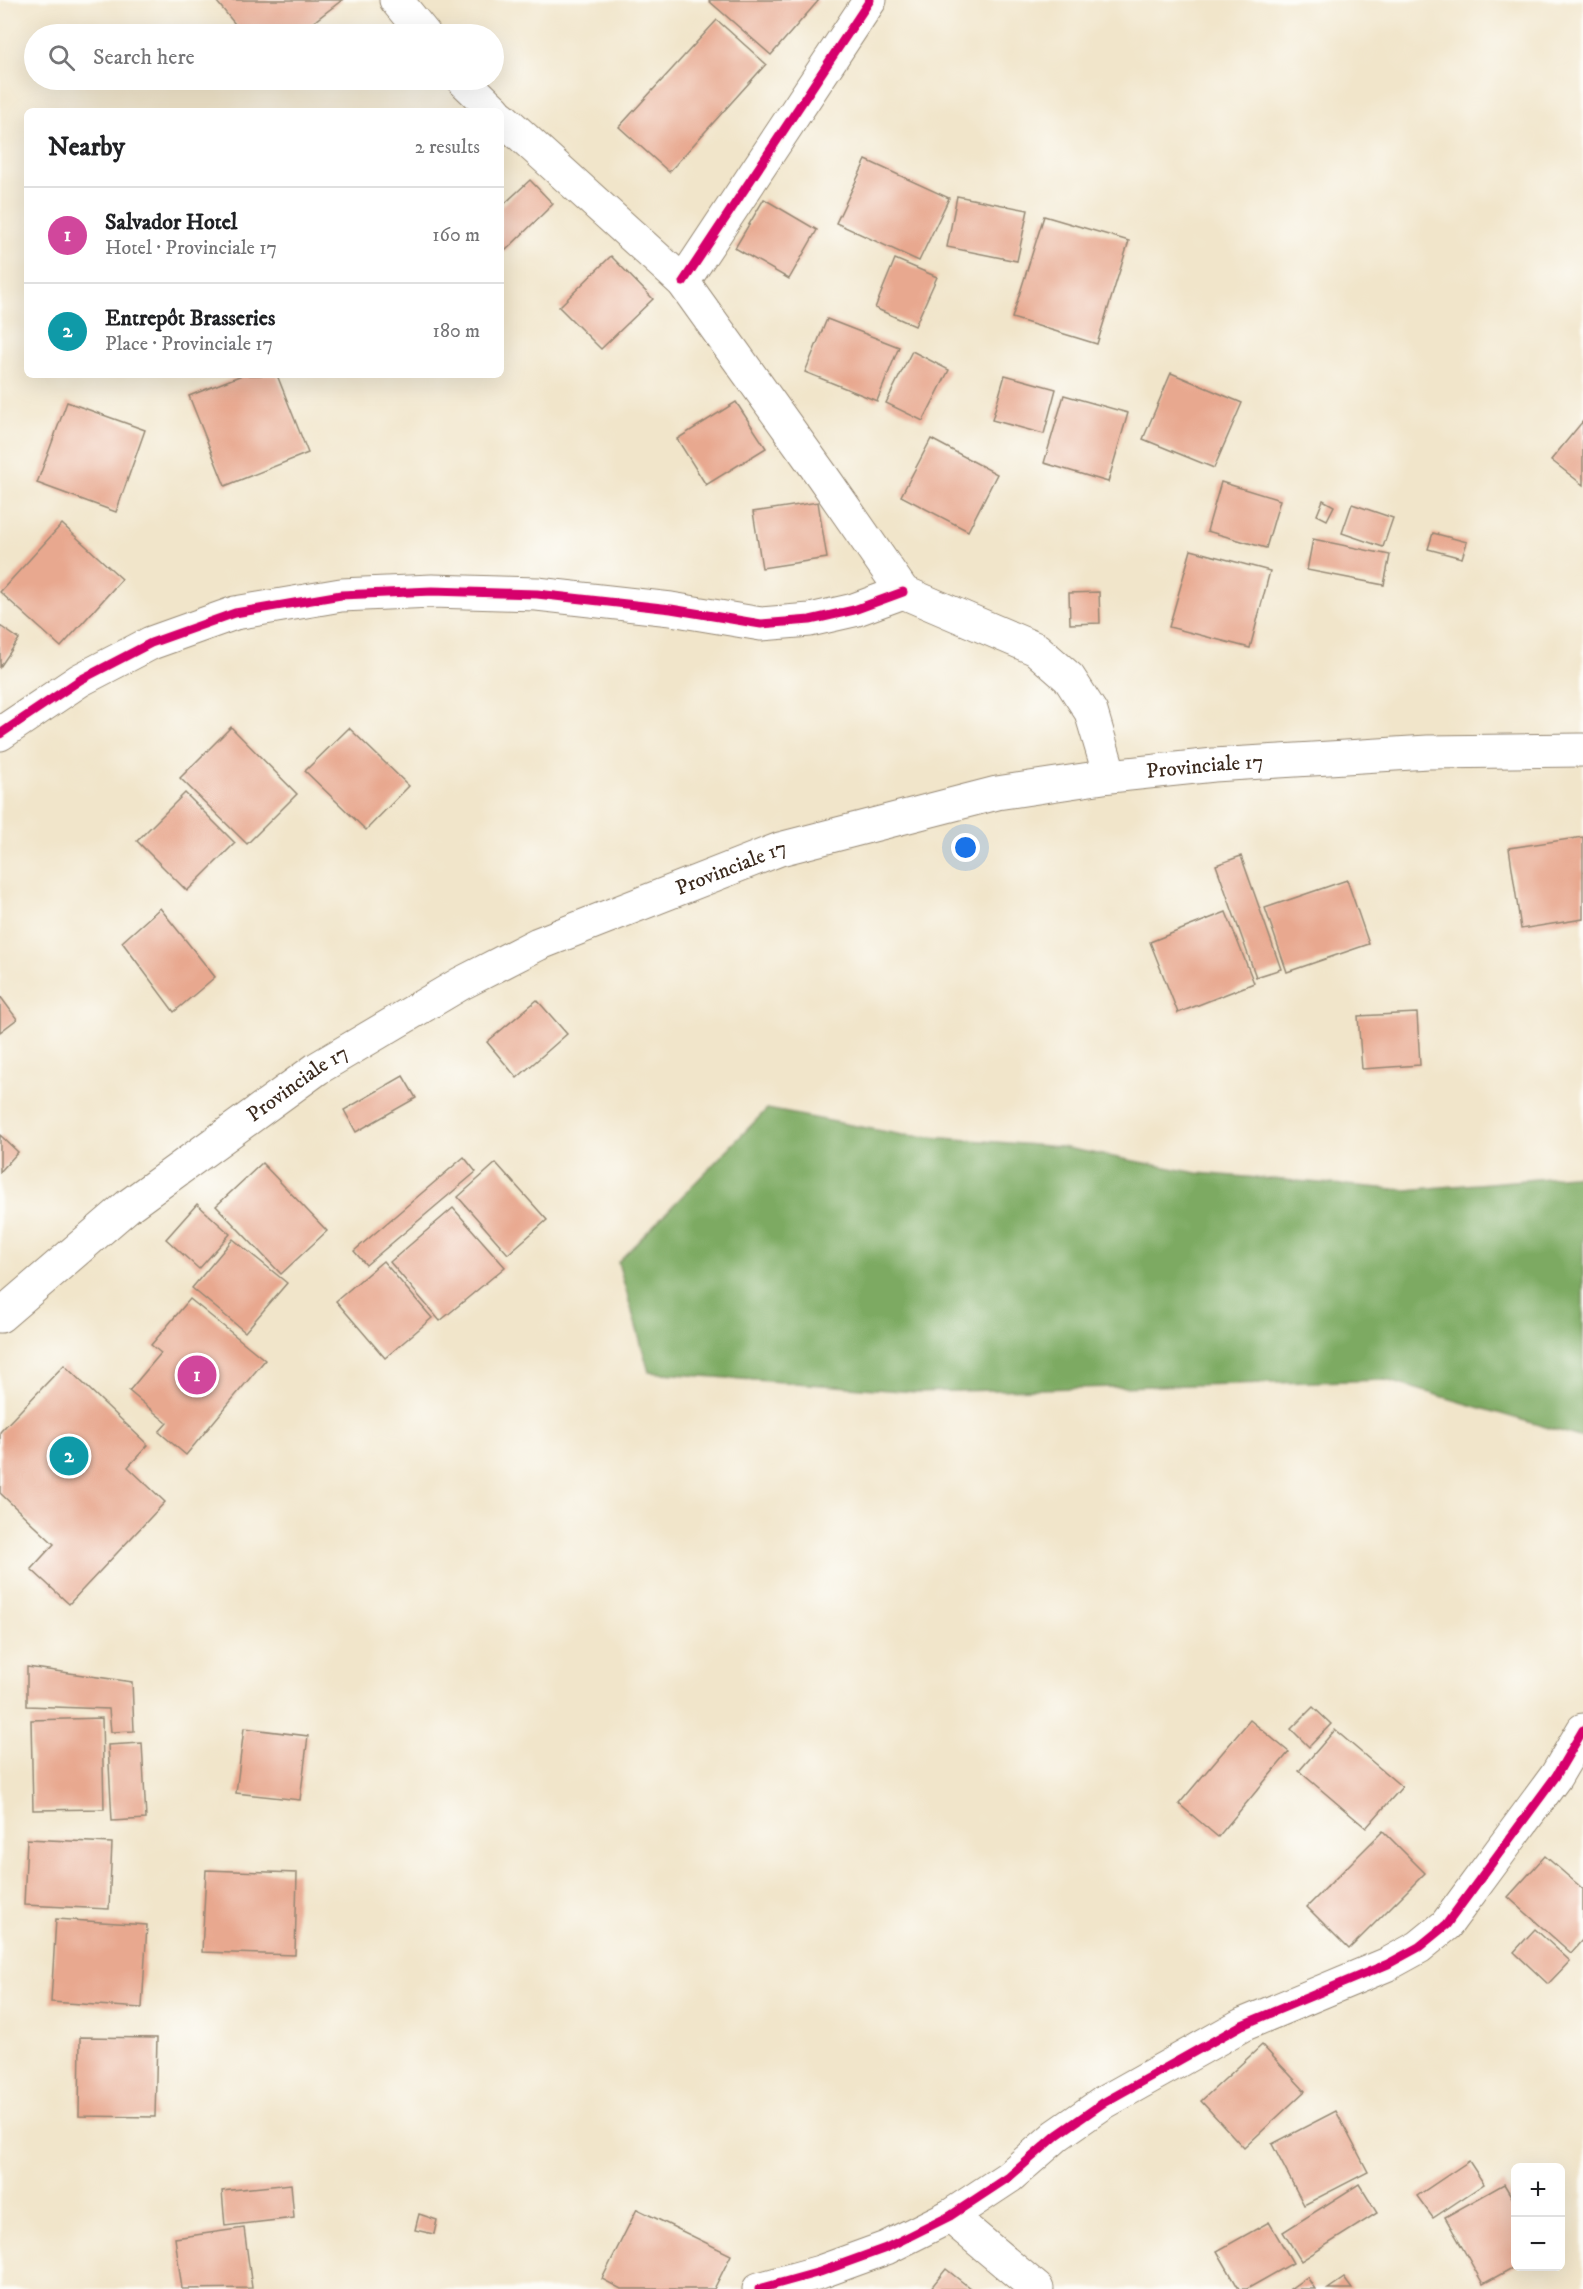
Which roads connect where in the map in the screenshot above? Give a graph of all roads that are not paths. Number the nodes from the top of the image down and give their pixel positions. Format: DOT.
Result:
graph roads {
  1 [pos="396,0"];
  2 [pos="870,0"];
  3 [pos="416,24"];
  4 [pos="473,90"];
  5 [pos="492,108"];
  6 [pos="504,120"];
  7 [pos="683,282"];
  8 [pos="903,592"];
  9 [pos="0,734"];
  10 [pos="1583,750"];
  11 [pos="1110,776"];
  12 [pos="0,1316"];
  13 [pos="1583,1730"];
  14 [pos="950,2216"];
  15 [pos="759,2289"];
  16 [pos="1037,2289"];
  1 -- 3 [label="street"];
  2 -- 7 [label="street"];
  4 -- 5 [label="street"];
  6 -- 7 [label="street"];
  7 -- 8 [label="street"];
  8 -- 9 [label="street"];
  8 -- 11 [label="street"];
  10 -- 11 [label="street, Provinciale 17"];
  11 -- 12 [label="street, Provinciale 17"];
  13 -- 14 [label="street"];
  14 -- 15 [label="street"];
  14 -- 16 [label="street"];
}
